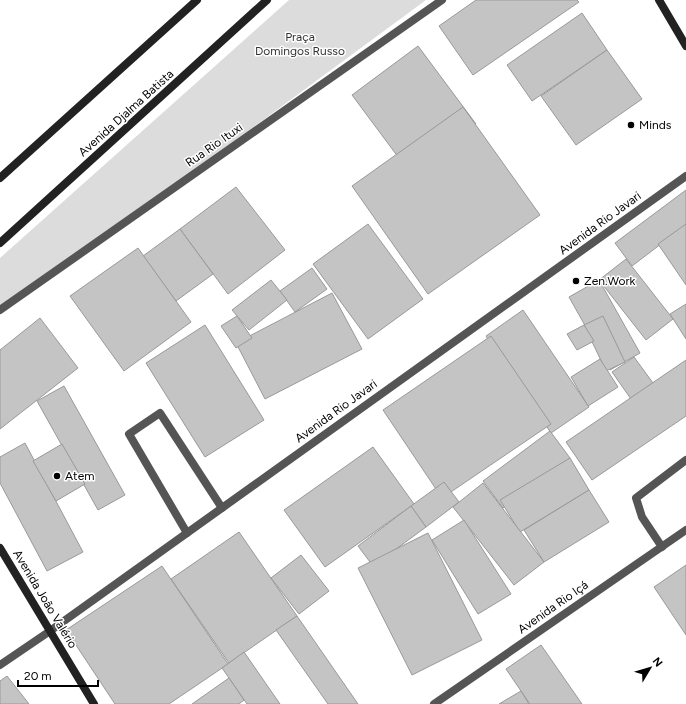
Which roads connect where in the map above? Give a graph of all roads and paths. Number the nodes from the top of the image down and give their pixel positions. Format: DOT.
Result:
graph roads {
  1 [pos="197,0"];
  2 [pos="267,0"];
  3 [pos="442,0"];
  4 [pos="658,0"];
  5 [pos="686,46"];
  6 [pos="686,176"];
  7 [pos="0,178"];
  8 [pos="0,243"];
  9 [pos="0,310"];
  10 [pos="686,460"];
  11 [pos="222,508"];
  12 [pos="686,530"];
  13 [pos="187,533"];
  14 [pos="662,547"];
  15 [pos="0,548"];
  16 [pos="50,631"];
  17 [pos="0,665"];
  18 [pos="94,704"];
  19 [pos="434,704"];
  1 -- 7 [label="main road"];
  2 -- 8 [label="main road, Avenida Djalma Batista"];
  3 -- 9 [label="street, Rua Rio Ituxi"];
  4 -- 5 [label="main road"];
  6 -- 11 [label="street, Avenida Rio Javari"];
  10 -- 14 [label="street"];
  11 -- 13 [label="street, Avenida Rio Javari"];
  11 -- 13 [label="street"];
  12 -- 14 [label="street, Avenida Rio Içá"];
  13 -- 16 [label="street, Avenida Rio Javari"];
  14 -- 19 [label="street, Avenida Rio Içá"];
  15 -- 16 [label="main road, Avenida João Valério"];
  16 -- 17 [label="street, Avenida Rio Javari"];
  16 -- 18 [label="main road, Avenida João Valério"];
}
